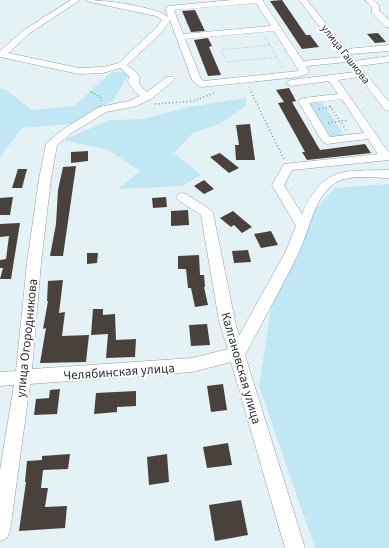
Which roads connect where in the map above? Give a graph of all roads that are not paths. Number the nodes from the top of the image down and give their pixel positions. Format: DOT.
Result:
graph roads {
  1 [pos="76,0"];
  2 [pos="90,0"];
  3 [pos="258,0"];
  4 [pos="303,0"];
  5 [pos="369,0"];
  6 [pos="389,24"];
  7 [pos="277,28"];
  8 [pos="181,37"];
  9 [pos="389,48"];
  10 [pos="1,54"];
  11 [pos="349,58"];
  12 [pos="389,59"];
  13 [pos="300,64"];
  14 [pos="122,65"];
  15 [pos="361,74"];
  16 [pos="332,78"];
  17 [pos="170,79"];
  18 [pos="217,91"];
  19 [pos="345,96"];
  20 [pos="151,100"];
  21 [pos="389,108"];
  22 [pos="372,135"];
  23 [pos="389,174"];
  24 [pos="182,197"];
  25 [pos="302,225"];
  26 [pos="237,354"];
  27 [pos="23,378"];
  28 [pos="0,379"];
  29 [pos="0,531"];
  30 [pos="295,548"];
  1 -- 10 [label="street"];
  2 -- 14 [label="street"];
  3 -- 7 [label="street"];
  3 -- 8 [label="street"];
  4 -- 11 [label="street, улица Гашкова"];
  5 -- 6 [label="street"];
  7 -- 8 [label="street"];
  7 -- 13 [label="street"];
  8 -- 13 [label="street"];
  9 -- 11 [label="street"];
  10 -- 14 [label="street"];
  11 -- 12 [label="street"];
  11 -- 13 [label="street"];
  11 -- 15 [label="street, улица Гашкова"];
  14 -- 20 [label="street"];
  15 -- 16 [label="street"];
  15 -- 21 [label="street, улица Гашкова"];
  16 -- 18 [label="street"];
  16 -- 19 [label="street"];
  17 -- 20 [label="street"];
  19 -- 22 [label="street"];
  19 -- 22 [label="street"];
  20 -- 27 [label="street, улица Огородникова"];
  22 -- 25 [label="street"];
  23 -- 25 [label="street"];
  24 -- 26 [label="street, Калгановская улица"];
  25 -- 26 [label="street"];
  26 -- 27 [label="street, Челябинская улица"];
  26 -- 30 [label="street, Калгановская улица"];
  27 -- 28 [label="street, Челябинская улица"];
  27 -- 29 [label="street, улица Огородникова"];
}
